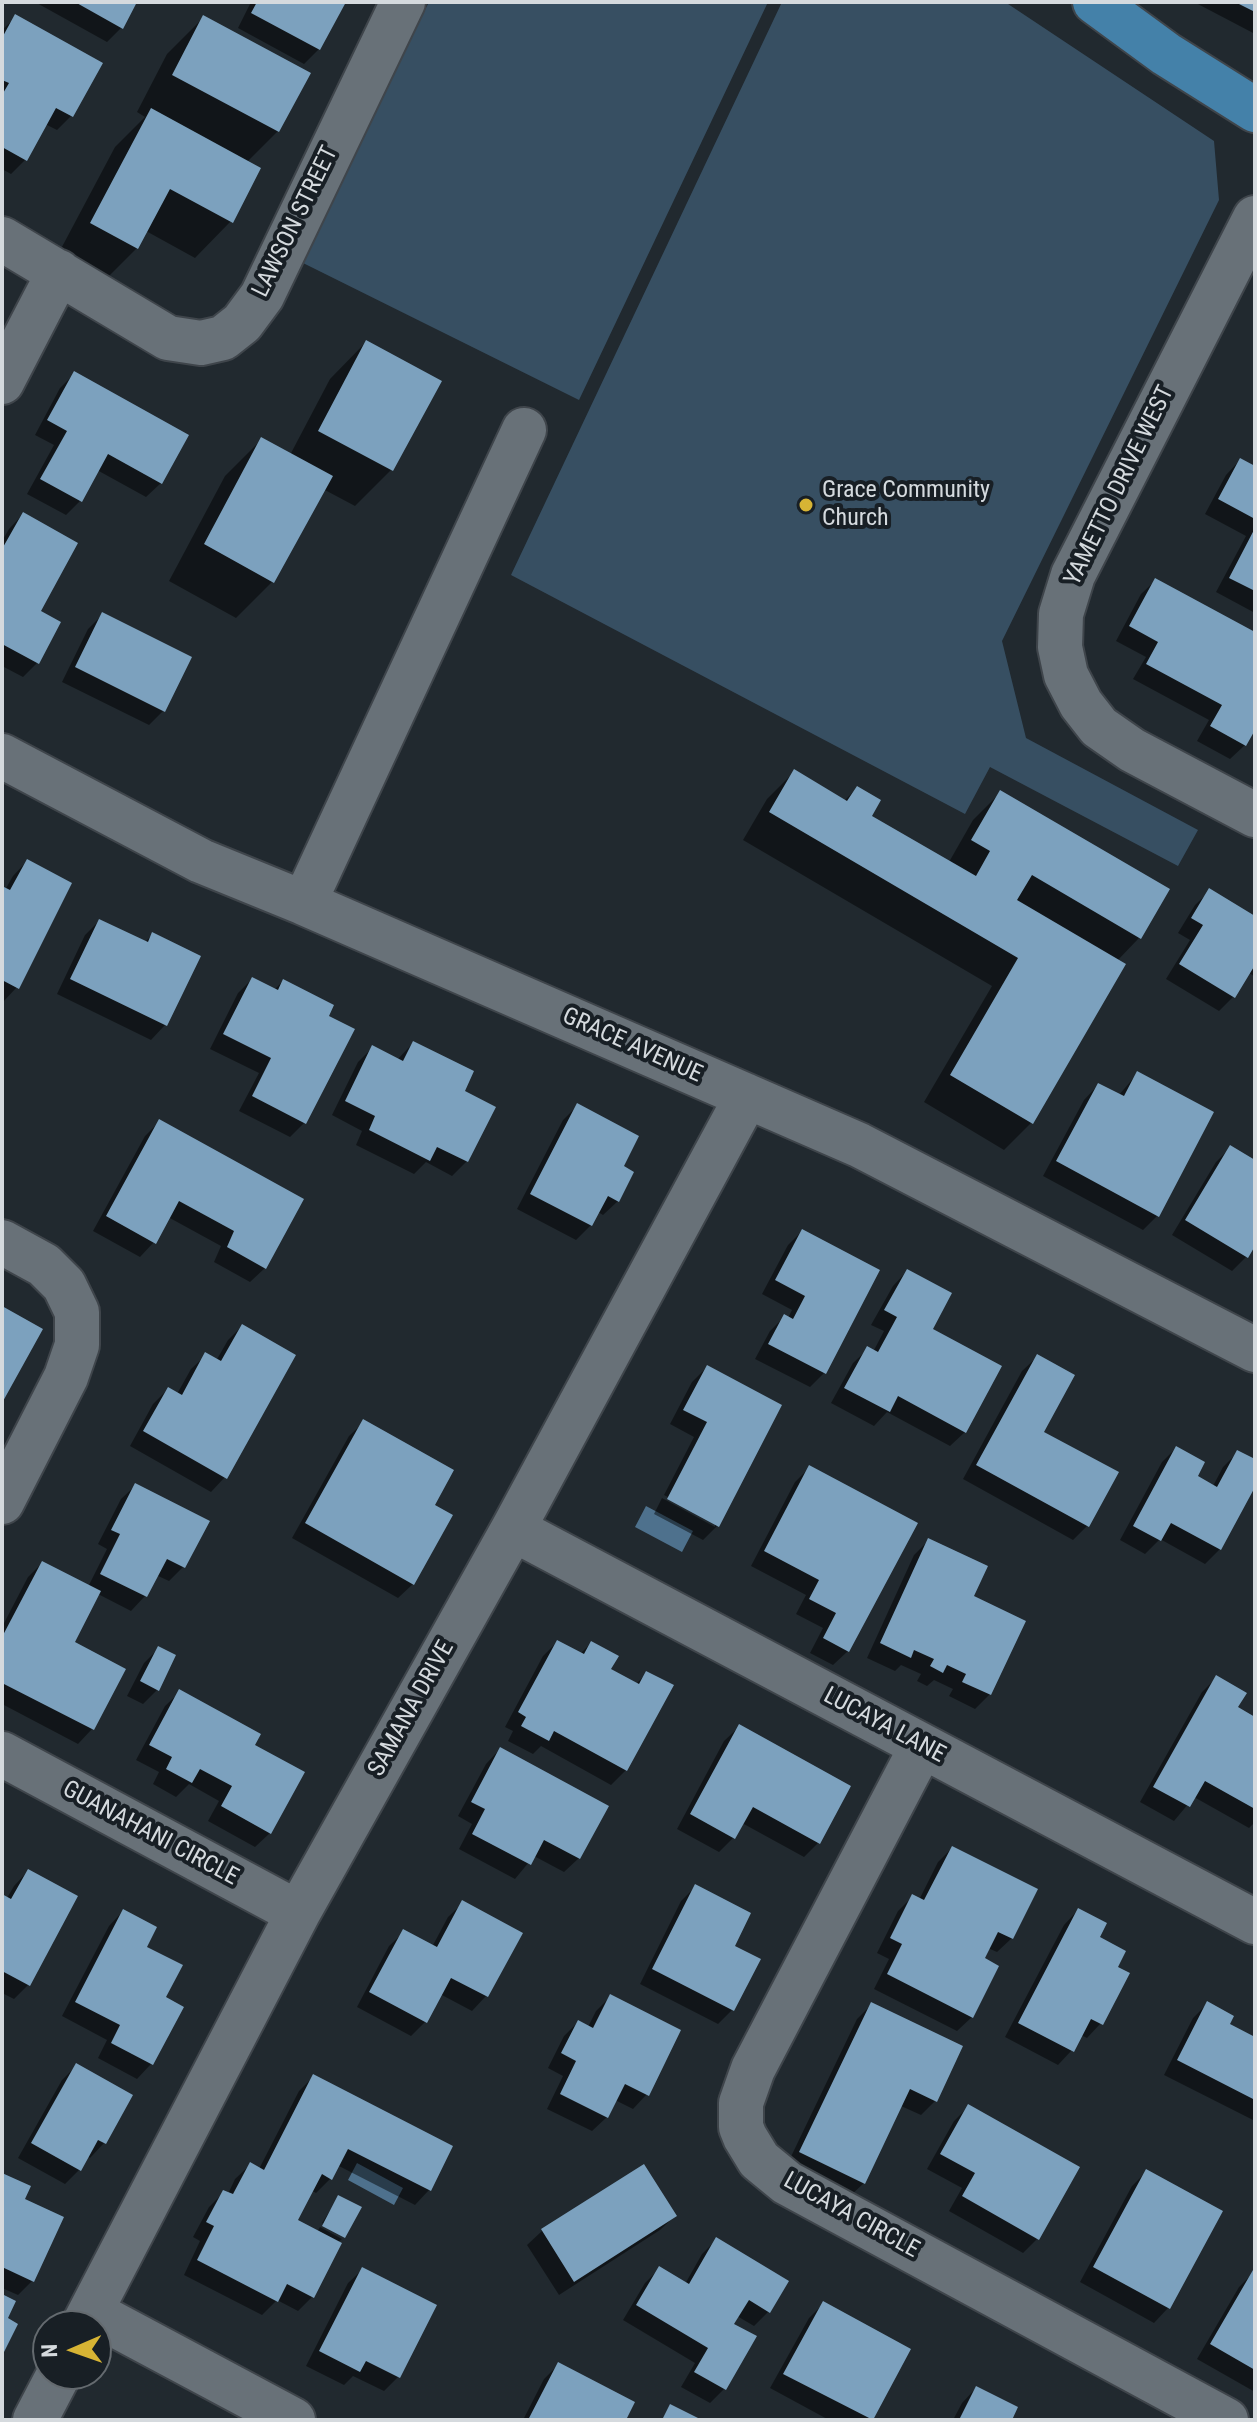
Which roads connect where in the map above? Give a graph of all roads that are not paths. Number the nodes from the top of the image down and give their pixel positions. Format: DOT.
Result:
graph roads {
  1 [pos="403,2"];
  2 [pos="1095,2"];
  3 [pos="1255,110"];
  4 [pos="1255,218"];
  5 [pos="2,239"];
  6 [pos="59,272"];
  7 [pos="2,382"];
  8 [pos="524,430"];
  9 [pos="2,756"];
  10 [pos="1255,815"];
  11 [pos="304,903"];
  12 [pos="747,1096"];
  13 [pos="2,1242"];
  14 [pos="1255,1350"];
  15 [pos="2,1502"];
  16 [pos="513,1529"];
  17 [pos="922,1746"];
  18 [pos="2,1754"];
  19 [pos="298,1913"];
  20 [pos="1255,1922"];
  21 [pos="92,2310"];
  22 [pos="112,2331"];
  23 [pos="51,2390"];
  24 [pos="35,2420"];
  25 [pos="293,2420"];
  26 [pos="1226,2420"];
  1 -- 6 [label="street, LAWSON STREET"];
  2 -- 3 [label="main road"];
  4 -- 10 [label="street, YAMETTO DRIVE WEST"];
  5 -- 6 [label="street, LAWSON STREET"];
  6 -- 7 [label="street"];
  8 -- 11 [label="street"];
  9 -- 11 [label="street, GRACE AVENUE"];
  11 -- 12 [label="street, GRACE AVENUE"];
  12 -- 14 [label="street, GRACE AVENUE"];
  12 -- 16 [label="street, SAMANA DRIVE"];
  13 -- 15 [label="street"];
  16 -- 17 [label="street, LUCAYA LANE"];
  16 -- 19 [label="street, SAMANA DRIVE"];
  17 -- 20 [label="street, LUCAYA LANE"];
  17 -- 26 [label="street, LUCAYA CIRCLE"];
  18 -- 19 [label="street, GUANAHANI CIRCLE"];
  19 -- 21 [label="street, SAMANA DRIVE"];
  22 -- 25 [label="street"];
  23 -- 24 [label="street"];
}
